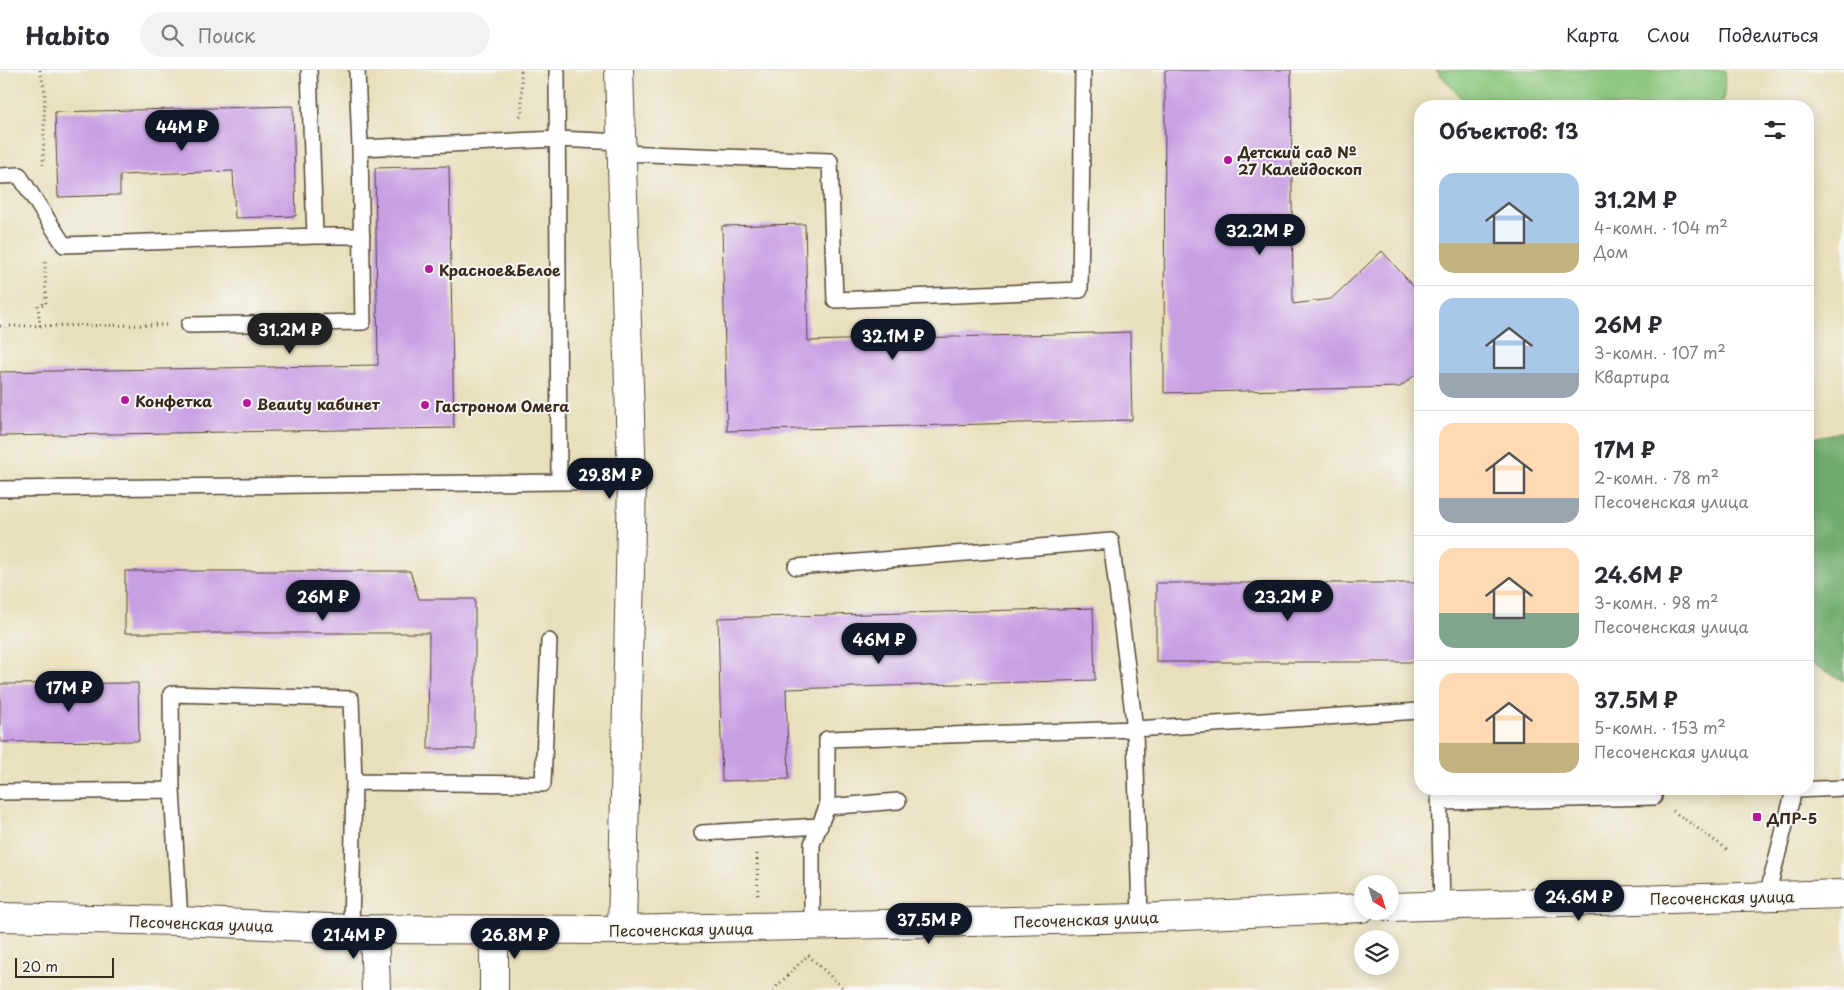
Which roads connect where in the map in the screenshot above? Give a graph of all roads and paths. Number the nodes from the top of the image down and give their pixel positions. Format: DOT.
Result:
graph roads {
  1 [pos="40,70"];
  2 [pos="309,70"];
  3 [pos="356,70"];
  4 [pos="521,70"];
  5 [pos="557,70"];
  6 [pos="619,70"];
  7 [pos="1083,70"];
  8 [pos="518,120"];
  9 [pos="558,139"];
  10 [pos="622,147"];
  11 [pos="360,148"];
  12 [pos="43,168"];
  13 [pos="0,176"];
  14 [pos="316,236"];
  15 [pos="362,236"];
  16 [pos="45,274"];
  17 [pos="173,325"];
  18 [pos="189,325"];
  19 [pos="0,326"];
  20 [pos="40,326"];
  21 [pos="559,481"];
  22 [pos="632,481"];
  23 [pos="0,489"];
  24 [pos="796,567"];
  25 [pos="550,641"];
  26 [pos="1414,711"];
  27 [pos="1135,729"];
  28 [pos="354,782"];
  29 [pos="1844,788"];
  30 [pos="1814,789"];
  31 [pos="172,790"];
  32 [pos="0,792"];
  33 [pos="1439,795"];
  34 [pos="1657,795"];
  35 [pos="1793,795"];
  36 [pos="898,801"];
  37 [pos="827,807"];
  38 [pos="820,826"];
  39 [pos="757,830"];
  40 [pos="702,832"];
  41 [pos="1728,850"];
  42 [pos="1844,894"];
  43 [pos="1767,896"];
  44 [pos="758,903"];
  45 [pos="1442,904"];
  46 [pos="1399,906"];
  47 [pos="1354,908"];
  48 [pos="0,917"];
  49 [pos="1140,918"];
  50 [pos="180,921"];
  51 [pos="812,927"];
  52 [pos="363,929"];
  53 [pos="494,930"];
  54 [pos="622,930"];
  55 [pos="376,990"];
  56 [pos="494,990"];
  57 [pos="773,990"];
  58 [pos="845,990"];
  1 -- 12 [label="path"];
  2 -- 14 [label="lane"];
  3 -- 11 [label="lane"];
  4 -- 8 [label="path"];
  5 -- 9 [label="lane"];
  6 -- 10 [label="street"];
  7 -- 10 [label="lane"];
  9 -- 10 [label="lane"];
  9 -- 11 [label="lane"];
  9 -- 21 [label="lane"];
  10 -- 22 [label="street"];
  11 -- 15 [label="lane"];
  13 -- 14 [label="lane"];
  14 -- 15 [label="lane"];
  15 -- 18 [label="lane"];
  16 -- 20 [label="path"];
  17 -- 20 [label="path"];
  19 -- 20 [label="path"];
  21 -- 22 [label="lane"];
  21 -- 23 [label="lane"];
  22 -- 54 [label="street"];
  24 -- 27 [label="lane"];
  25 -- 28 [label="lane"];
  26 -- 27 [label="lane"];
  27 -- 37 [label="lane"];
  27 -- 49 [label="lane"];
  28 -- 31 [label="lane"];
  28 -- 52 [label="lane"];
  29 -- 30 [label="lane"];
  31 -- 32 [label="lane"];
  31 -- 50 [label="lane"];
  33 -- 45 [label="lane"];
  34 -- 41 [label="path"];
  35 -- 43 [label="lane"];
  36 -- 37 [label="lane"];
  37 -- 38 [label="lane"];
  38 -- 39 [label="lane"];
  38 -- 51 [label="lane"];
  39 -- 40 [label="lane"];
  39 -- 44 [label="path"];
  42 -- 43 [label="street, Песоченская улица"];
  43 -- 45 [label="street, Песоченская улица"];
  45 -- 46 [label="street, Песоченская улица"];
  47 -- 49 [label="street, Песоченская улица"];
  48 -- 50 [label="street, Песоченская улица"];
  49 -- 51 [label="street, Песоченская улица"];
  50 -- 52 [label="street, Песоченская улица"];
  51 -- 54 [label="street, Песоченская улица"];
  52 -- 53 [label="street, Песоченская улица"];
  52 -- 55 [label="street"];
  53 -- 54 [label="street, Песоченская улица"];
  53 -- 56 [label="street"];
  57 -- 58 [label="path"];
}
